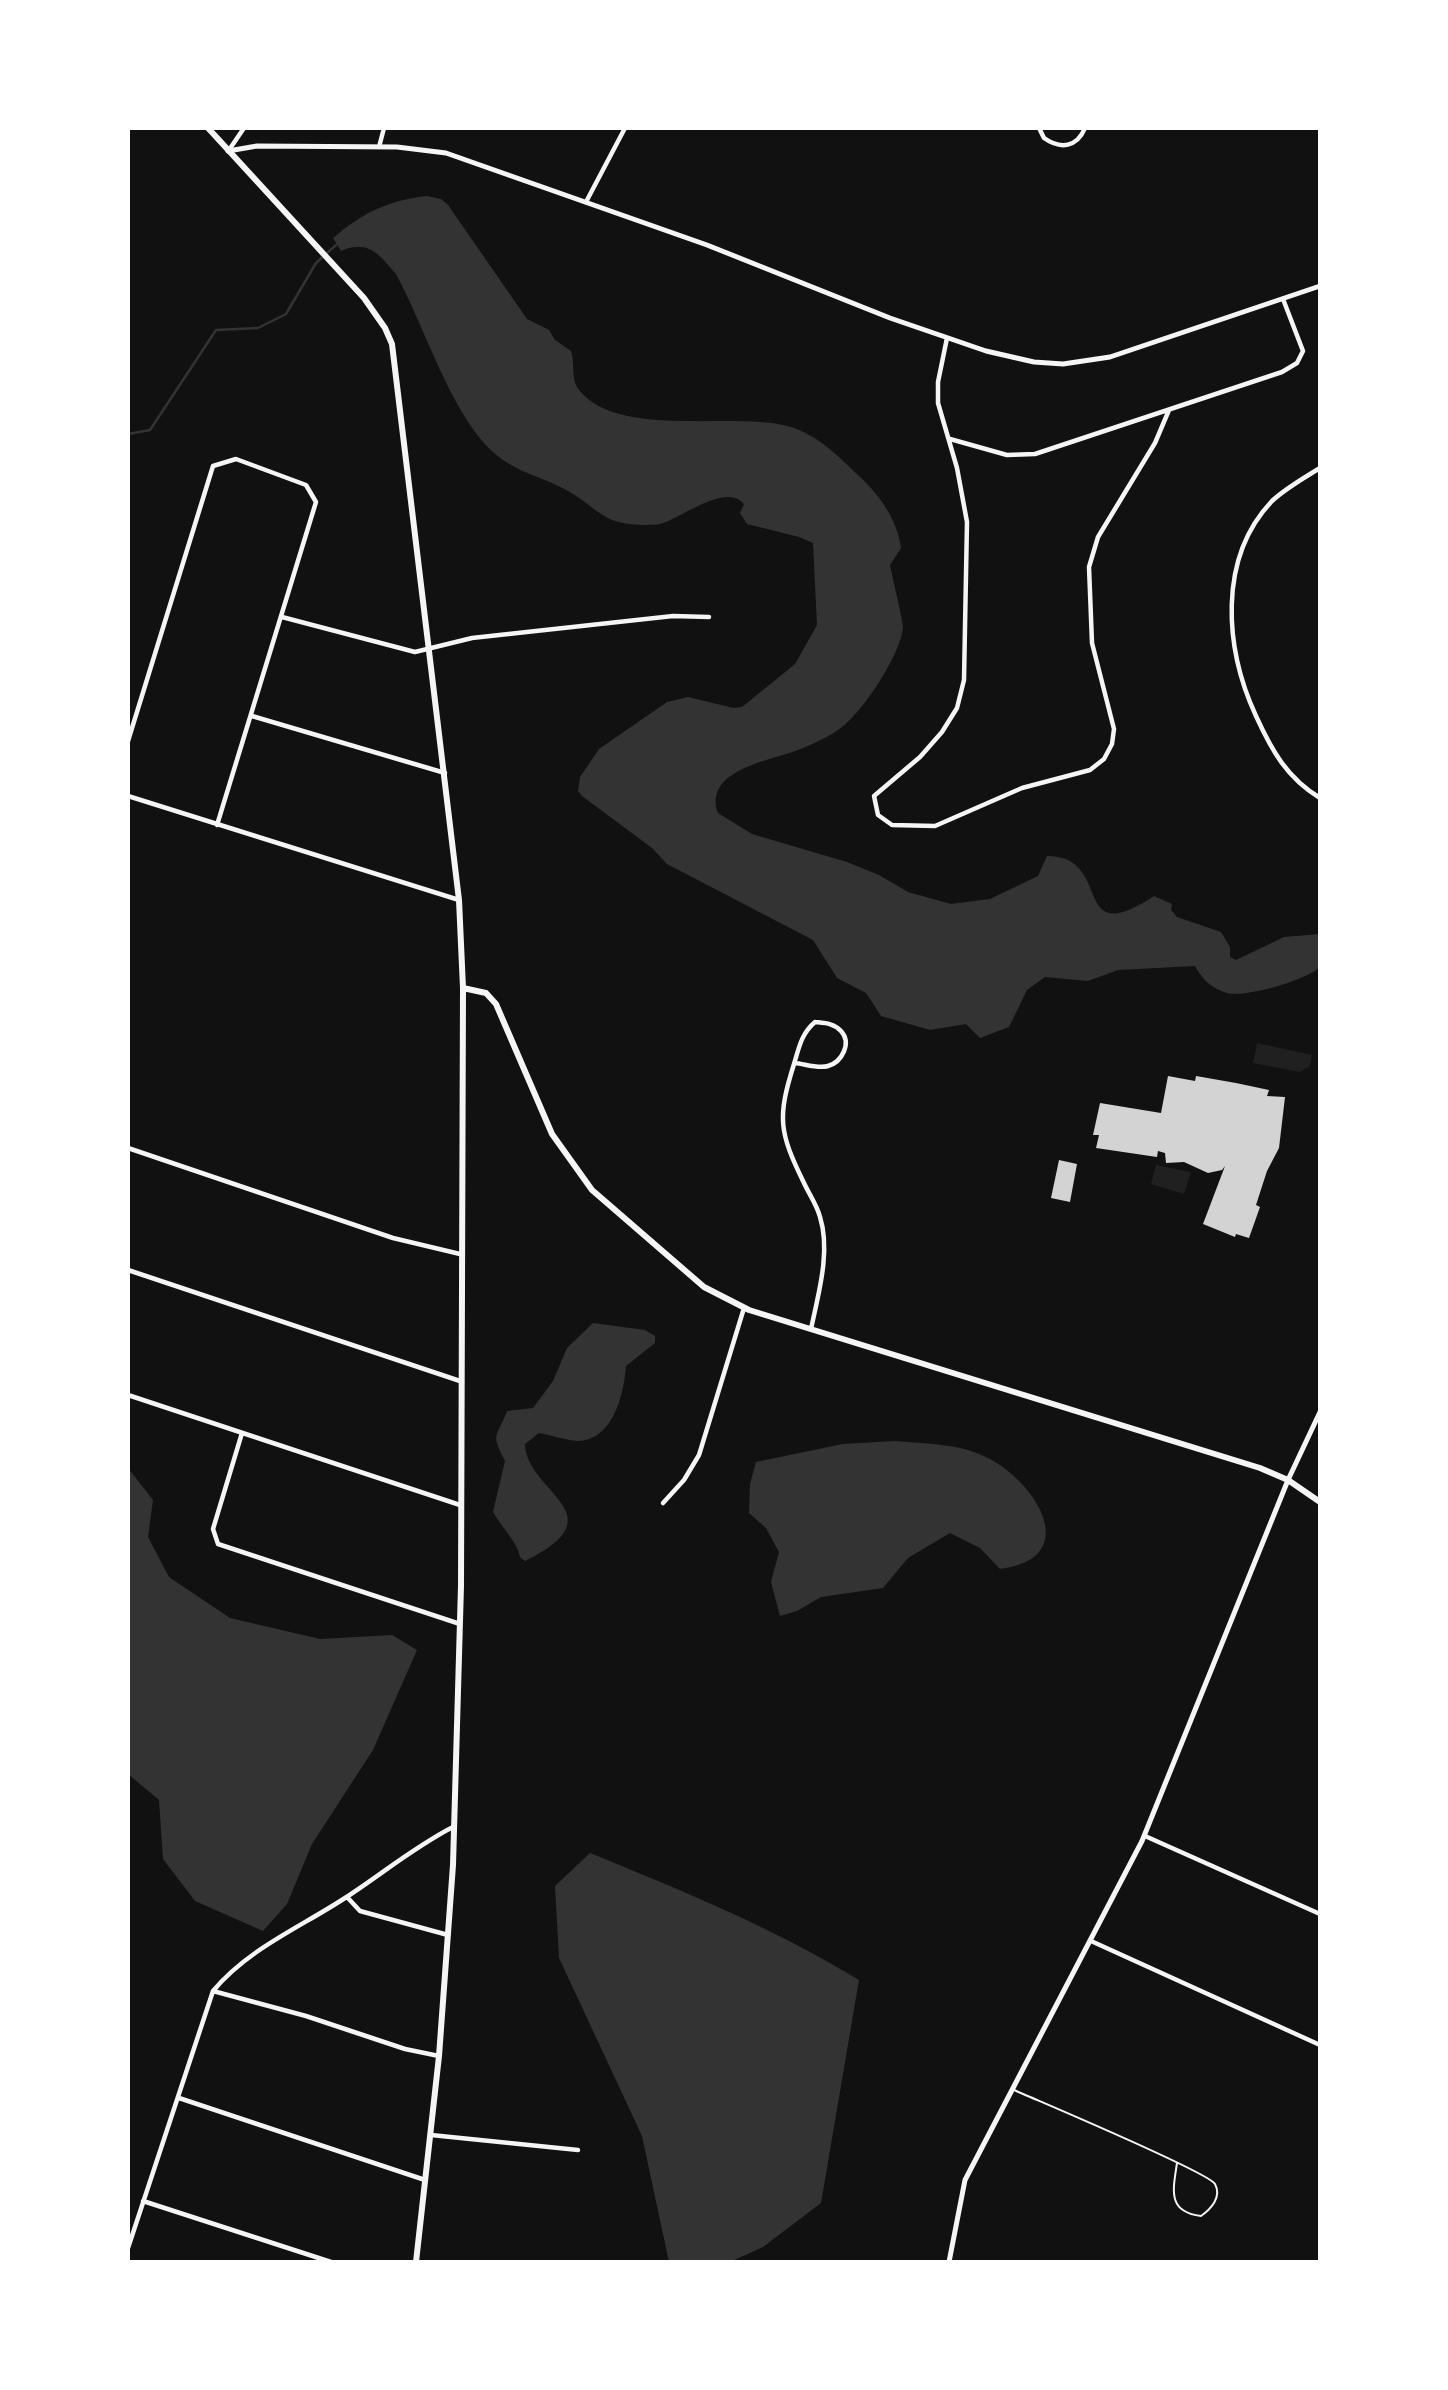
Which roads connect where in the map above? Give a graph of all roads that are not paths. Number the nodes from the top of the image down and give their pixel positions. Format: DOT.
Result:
graph roads {
  1 [pos="208,128"];
  2 [pos="244,128"];
  3 [pos="384,128"];
  4 [pos="625,128"];
  5 [pos="1039,128"];
  6 [pos="1085,128"];
  7 [pos="379,148"];
  8 [pos="228,151"];
  9 [pos="586,202"];
  10 [pos="1320,286"];
  11 [pos="1283,299"];
  12 [pos="947,338"];
  13 [pos="1169,410"];
  14 [pos="949,439"];
  15 [pos="1320,468"];
  16 [pos="282,617"];
  17 [pos="709,617"];
  18 [pos="430,649"];
  19 [pos="253,716"];
  20 [pos="128,741"];
  21 [pos="445,773"];
  22 [pos="128,796"];
  23 [pos="1320,799"];
  24 [pos="217,825"];
  25 [pos="459,900"];
  26 [pos="463,988"];
  27 [pos="795,1063"];
  28 [pos="128,1147"];
  29 [pos="460,1254"];
  30 [pos="128,1270"];
  31 [pos="744,1308"];
  32 [pos="811,1330"];
  33 [pos="460,1381"];
  34 [pos="128,1395"];
  35 [pos="1320,1412"];
  36 [pos="242,1433"];
  37 [pos="1288,1480"];
  38 [pos="1320,1502"];
  39 [pos="663,1503"];
  40 [pos="460,1505"];
  41 [pos="460,1624"];
  42 [pos="453,1827"];
  43 [pos="1145,1836"];
  44 [pos="346,1897"];
  45 [pos="1320,1914"];
  46 [pos="449,1935"];
  47 [pos="1091,1941"];
  48 [pos="213,1991"];
  49 [pos="1320,2045"];
  50 [pos="439,2056"];
  51 [pos="1013,2089"];
  52 [pos="179,2098"];
  53 [pos="431,2135"];
  54 [pos="578,2150"];
  55 [pos="1177,2162"];
  56 [pos="425,2180"];
  57 [pos="143,2201"];
  58 [pos="128,2248"];
  59 [pos="331,2262"];
  60 [pos="416,2262"];
  61 [pos="949,2262"];
  1 -- 8 [label="main road"];
  2 -- 8 [label="street"];
  3 -- 7 [label="street"];
  4 -- 9 [label="street"];
  5 -- 6 [label="street"];
  7 -- 8 [label="street"];
  7 -- 9 [label="street"];
  8 -- 18 [label="main road"];
  9 -- 12 [label="street"];
  10 -- 11 [label="street"];
  11 -- 12 [label="street"];
  11 -- 13 [label="street"];
  12 -- 14 [label="street"];
  13 -- 14 [label="street"];
  13 -- 14 [label="street"];
  15 -- 23 [label="street"];
  16 -- 18 [label="street"];
  16 -- 19 [label="street"];
  16 -- 20 [label="street"];
  17 -- 18 [label="street"];
  18 -- 21 [label="main road"];
  19 -- 21 [label="street"];
  19 -- 24 [label="street"];
  21 -- 25 [label="main road"];
  22 -- 24 [label="street"];
  24 -- 25 [label="street"];
  25 -- 26 [label="main road"];
  26 -- 29 [label="main road"];
  26 -- 31 [label="main road"];
  27 -- 27 [label="street"];
  27 -- 32 [label="street"];
  28 -- 29 [label="street"];
  29 -- 33 [label="main road"];
  30 -- 33 [label="street"];
  31 -- 32 [label="main road"];
  31 -- 39 [label="street"];
  32 -- 37 [label="main road"];
  33 -- 40 [label="main road"];
  34 -- 36 [label="street"];
  35 -- 37 [label="street"];
  36 -- 40 [label="street"];
  36 -- 41 [label="street"];
  37 -- 38 [label="main road"];
  37 -- 43 [label="street"];
  40 -- 41 [label="main road"];
  41 -- 42 [label="main road"];
  42 -- 44 [label="street"];
  42 -- 46 [label="main road"];
  43 -- 45 [label="street"];
  43 -- 47 [label="street"];
  44 -- 46 [label="street"];
  44 -- 48 [label="street"];
  46 -- 50 [label="main road"];
  47 -- 49 [label="street"];
  47 -- 51 [label="street"];
  48 -- 50 [label="street"];
  48 -- 52 [label="street"];
  50 -- 53 [label="main road"];
  51 -- 55 [label="lane"];
  51 -- 61 [label="street"];
  52 -- 56 [label="street"];
  52 -- 57 [label="street"];
  53 -- 54 [label="street"];
  53 -- 56 [label="main road"];
  55 -- 55 [label="lane"];
  56 -- 60 [label="main road"];
  57 -- 58 [label="street"];
  57 -- 59 [label="street"];
}
